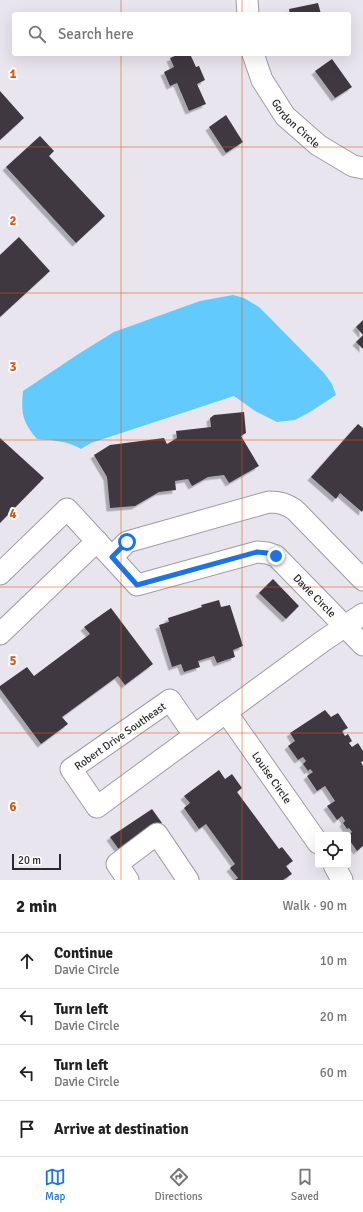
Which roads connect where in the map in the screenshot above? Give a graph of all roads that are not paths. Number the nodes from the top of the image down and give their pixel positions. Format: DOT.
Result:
graph roads {
  1 [pos="247,0"];
  2 [pos="248,12"];
  3 [pos="254,56"];
  4 [pos="363,168"];
  5 [pos="97,541"];
  6 [pos="112,557"];
  7 [pos="0,574"];
  8 [pos="363,580"];
  9 [pos="363,614"];
  10 [pos="345,627"];
  11 [pos="0,634"];
  12 [pos="363,645"];
  13 [pos="226,712"];
  14 [pos="194,735"];
  15 [pos="315,839"];
  16 [pos="336,868"];
  17 [pos="128,880"];
  18 [pos="188,880"];
  19 [pos="342,880"];
  1 -- 2 [label="street"];
  3 -- 4 [label="street, Gordon Circle"];
  5 -- 6 [label="street, Davie Circle"];
  5 -- 7 [label="street, Davie Circle"];
  5 -- 11 [label="street"];
  6 -- 8 [label="street"];
  6 -- 10 [label="street, Davie Circle"];
  9 -- 10 [label="street, Robert Drive Southeast"];
  10 -- 12 [label="street, Davie Circle"];
  10 -- 13 [label="street, Robert Drive Southeast"];
  13 -- 14 [label="street, Robert Drive Southeast"];
  13 -- 15 [label="street, Louise Circle"];
  14 -- 14 [label="street, Robert Drive Southeast"];
  16 -- 19 [label="street"];
  17 -- 18 [label="street"];
}
